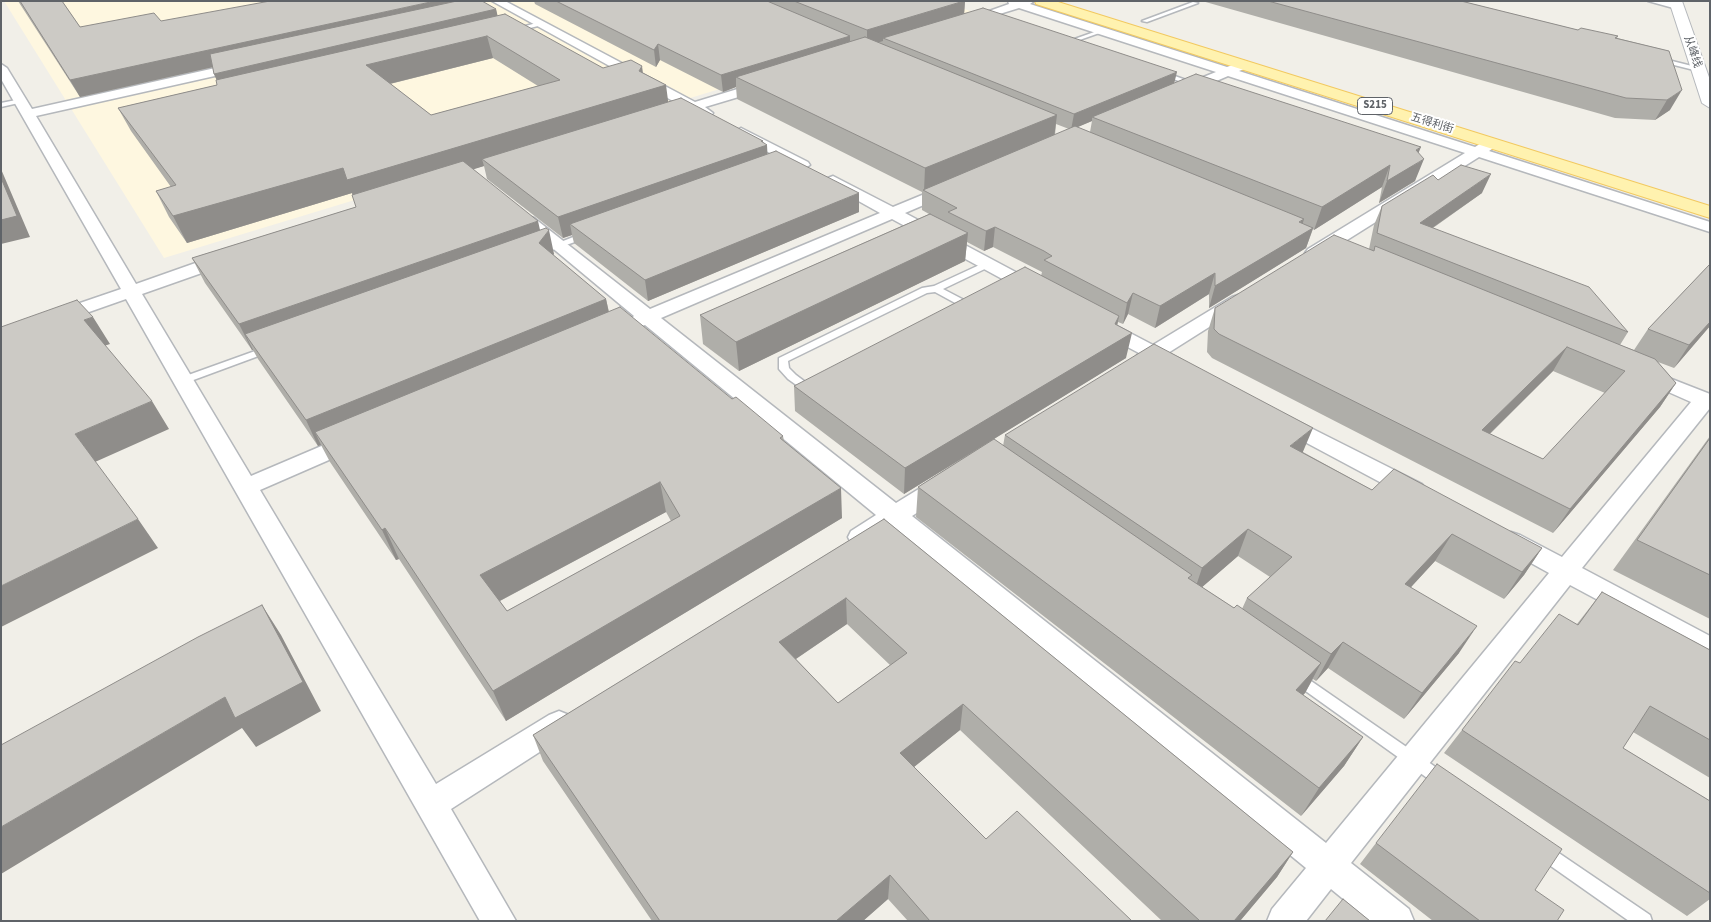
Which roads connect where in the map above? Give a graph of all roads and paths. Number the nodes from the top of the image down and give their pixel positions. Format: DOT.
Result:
graph roads {
  1 [pos="1041,1"];
  2 [pos="1081,1"];
  3 [pos="1653,1"];
  4 [pos="1019,2"];
  5 [pos="1195,3"];
  6 [pos="1676,4"];
  7 [pos="505,6"];
  8 [pos="1145,21"];
  9 [pos="540,24"];
  10 [pos="949,26"];
  11 [pos="1102,31"];
  12 [pos="502,33"];
  13 [pos="1060,39"];
  14 [pos="1070,42"];
  15 [pos="1078,46"];
  16 [pos="1650,57"];
  17 [pos="259,63"];
  18 [pos="1235,68"];
  19 [pos="1698,69"];
  20 [pos="1150,70"];
  21 [pos="4,76"];
  22 [pos="785,78"];
  23 [pos="1195,85"];
  24 [pos="1169,96"];
  25 [pos="1710,103"];
  26 [pos="17,107"];
  27 [pos="694,107"];
  28 [pos="676,113"];
  29 [pos="1490,142"];
  30 [pos="964,183"];
  31 [pos="511,208"];
  32 [pos="1710,212"];
  33 [pos="892,213"];
  34 [pos="1710,227"];
  35 [pos="594,232"];
  36 [pos="548,248"];
  37 [pos="245,252"];
  38 [pos="988,264"];
  39 [pos="1295,265"];
  40 [pos="936,289"];
  41 [pos="131,290"];
  42 [pos="1254,291"];
  43 [pos="1046,296"];
  44 [pos="647,317"];
  45 [pos="948,318"];
  46 [pos="1088,318"];
  47 [pos="619,329"];
  48 [pos="1,337"];
  49 [pos="277,346"];
  50 [pos="1154,353"];
  51 [pos="1129,369"];
  52 [pos="1631,369"];
  53 [pos="1189,371"];
  54 [pos="184,380"];
  55 [pos="823,385"];
  56 [pos="1707,401"];
  57 [pos="1267,412"];
  58 [pos="373,433"];
  59 [pos="961,474"];
  60 [pos="246,487"];
  61 [pos="1432,499"];
  62 [pos="894,516"];
  63 [pos="1493,531"];
  64 [pos="843,547"];
  65 [pos="1566,571"];
  66 [pos="1710,649"];
  67 [pos="1285,669"];
  68 [pos="574,715"];
  69 [pos="1414,760"];
  70 [pos="1454,788"];
  71 [pos="431,804"];
  72 [pos="1533,843"];
  73 [pos="1328,865"];
  74 [pos="498,921"];
  75 [pos="1284,921"];
  76 [pos="1397,921"];
  77 [pos="1644,921"];
  1 -- 18 [label="main road, 五得利街 / S215"];
  2 -- 8 [label="main road, 五得利街 / S215"];
  3 -- 6 [label="street"];
  4 -- 10 [label="street"];
  4 -- 11 [label="street"];
  5 -- 8 [label="lane"];
  6 -- 19 [label="street, 从峰线"];
  7 -- 9 [label="street"];
  8 -- 29 [label="main road, 五得利街 / S215"];
  9 -- 12 [label="lane"];
  9 -- 27 [label="street"];
  11 -- 14 [label="lane"];
  11 -- 18 [label="street"];
  13 -- 14 [label="lane"];
  14 -- 15 [label="lane"];
  16 -- 19 [label="lane"];
  17 -- 26 [label="street"];
  18 -- 23 [label="street"];
  18 -- 29 [label="main road, 五得利街 / S215"];
  19 -- 25 [label="street, 从峰线"];
  20 -- 23 [label="lane"];
  21 -- 26 [label="street"];
  22 -- 27 [label="street"];
  23 -- 24 [label="street"];
  26 -- 41 [label="street"];
  27 -- 28 [label="street"];
  27 -- 33 [label="street"];
  29 -- 32 [label="main road, 五得利街 / S215"];
  29 -- 34 [label="street"];
  29 -- 39 [label="street"];
  30 -- 33 [label="street"];
  31 -- 36 [label="street"];
  33 -- 38 [label="street"];
  33 -- 44 [label="street"];
  35 -- 36 [label="lane"];
  36 -- 44 [label="street"];
  37 -- 41 [label="street"];
  38 -- 40 [label="lane"];
  38 -- 43 [label="street"];
  40 -- 45 [label="lane"];
  40 -- 55 [label="lane"];
  41 -- 48 [label="street"];
  41 -- 54 [label="street"];
  42 -- 50 [label="street"];
  44 -- 47 [label="street"];
  44 -- 62 [label="street"];
  46 -- 50 [label="street"];
  49 -- 54 [label="lane"];
  50 -- 51 [label="street"];
  50 -- 53 [label="street"];
  52 -- 56 [label="street"];
  54 -- 60 [label="street"];
  56 -- 65 [label="street"];
  57 -- 61 [label="street"];
  58 -- 60 [label="street"];
  59 -- 62 [label="street"];
  60 -- 71 [label="street"];
  62 -- 64 [label="street"];
  62 -- 73 [label="street"];
  63 -- 65 [label="street"];
  65 -- 66 [label="street"];
  65 -- 69 [label="street"];
  67 -- 69 [label="lane"];
  68 -- 71 [label="street"];
  69 -- 70 [label="lane"];
  69 -- 73 [label="street"];
  71 -- 74 [label="street"];
  72 -- 77 [label="lane"];
  73 -- 75 [label="street"];
  73 -- 76 [label="street"];
}
